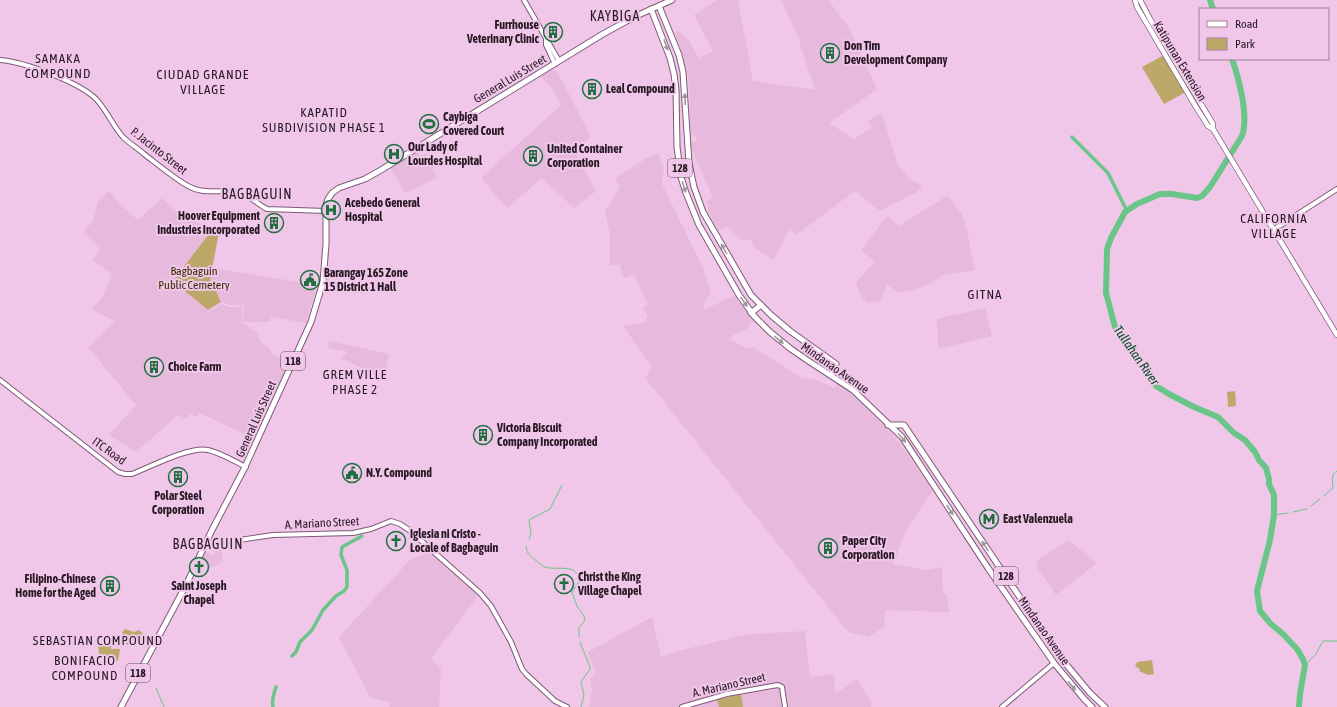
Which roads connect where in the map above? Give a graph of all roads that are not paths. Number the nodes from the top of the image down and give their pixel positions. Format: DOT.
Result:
graph roads {
  1 [pos="524,0"];
  2 [pos="672,0"];
  3 [pos="1135,0"];
  4 [pos="1140,0"];
  5 [pos="659,6"];
  6 [pos="652,11"];
  7 [pos="662,11"];
  8 [pos="0,60"];
  9 [pos="557,62"];
  10 [pos="676,124"];
  11 [pos="686,124"];
  12 [pos="1212,129"];
  13 [pos="1337,189"];
  14 [pos="326,211"];
  15 [pos="1273,230"];
  16 [pos="761,305"];
  17 [pos="751,313"];
  18 [pos="1337,335"];
  19 [pos="831,375"];
  20 [pos="0,380"];
  21 [pos="888,425"];
  22 [pos="246,467"];
  23 [pos="948,489"];
  24 [pos="940,494"];
  25 [pos="206,544"];
  26 [pos="1012,585"];
  27 [pos="1004,591"];
  28 [pos="1054,663"];
  29 [pos="121,707"];
  30 [pos="566,707"];
  31 [pos="682,707"];
  32 [pos="785,707"];
  33 [pos="1002,707"];
  34 [pos="1092,707"];
  35 [pos="1105,707"];
  1 -- 9 [label="street"];
  2 -- 5 [label="main road, General Luis Street / 118"];
  3 -- 12 [label="main road, Katipunan Extension"];
  4 -- 12 [label="main road, Katipunan Extension"];
  5 -- 6 [label="main road, General Luis Street / 118"];
  5 -- 7 [label="main road, Mindanao Avenue / 128"];
  6 -- 7 [label="main road"];
  6 -- 9 [label="main road, General Luis Street / 118"];
  6 -- 10 [label="main road, Mindanao Avenue / 128, one-way"];
  11 -- 7 [label="main road, Mindanao Avenue / 128, one-way"];
  8 -- 14 [label="street, P. Jacinto Street"];
  9 -- 14 [label="main road, General Luis Street / 118"];
  10 -- 11 [label="main road"];
  10 -- 17 [label="main road, Mindanao Avenue / 128, one-way"];
  16 -- 11 [label="main road, Mindanao Avenue / 128, one-way"];
  12 -- 15 [label="main road, Katipunan Extension"];
  13 -- 15 [label="street"];
  14 -- 22 [label="main road, General Luis Street / 118"];
  15 -- 18 [label="main road, Katipunan Extension"];
  16 -- 17 [label="main road"];
  16 -- 19 [label="main road, Mindanao Avenue / 128"];
  17 -- 19 [label="main road, Mindanao Avenue / 128, one-way"];
  19 -- 21 [label="main road, Mindanao Avenue / 128"];
  20 -- 22 [label="street, ITC Road"];
  21 -- 23 [label="main road, Mindanao Avenue / 128"];
  21 -- 24 [label="main road, Mindanao Avenue / 128, one-way"];
  22 -- 25 [label="main road, General Luis Street / 118"];
  23 -- 24 [label="main road"];
  26 -- 23 [label="main road, Mindanao Avenue / 128, one-way"];
  24 -- 27 [label="main road, Mindanao Avenue / 128, one-way"];
  25 -- 29 [label="main road, General Luis Street / 118"];
  25 -- 30 [label="street, A. Mariano Street"];
  26 -- 27 [label="main road"];
  26 -- 35 [label="main road, Mindanao Avenue / 128"];
  27 -- 28 [label="main road, Mindanao Avenue / 128"];
  28 -- 33 [label="street"];
  28 -- 34 [label="main road, Mindanao Avenue / 128, one-way"];
  31 -- 32 [label="street, A. Mariano Street"];
}
